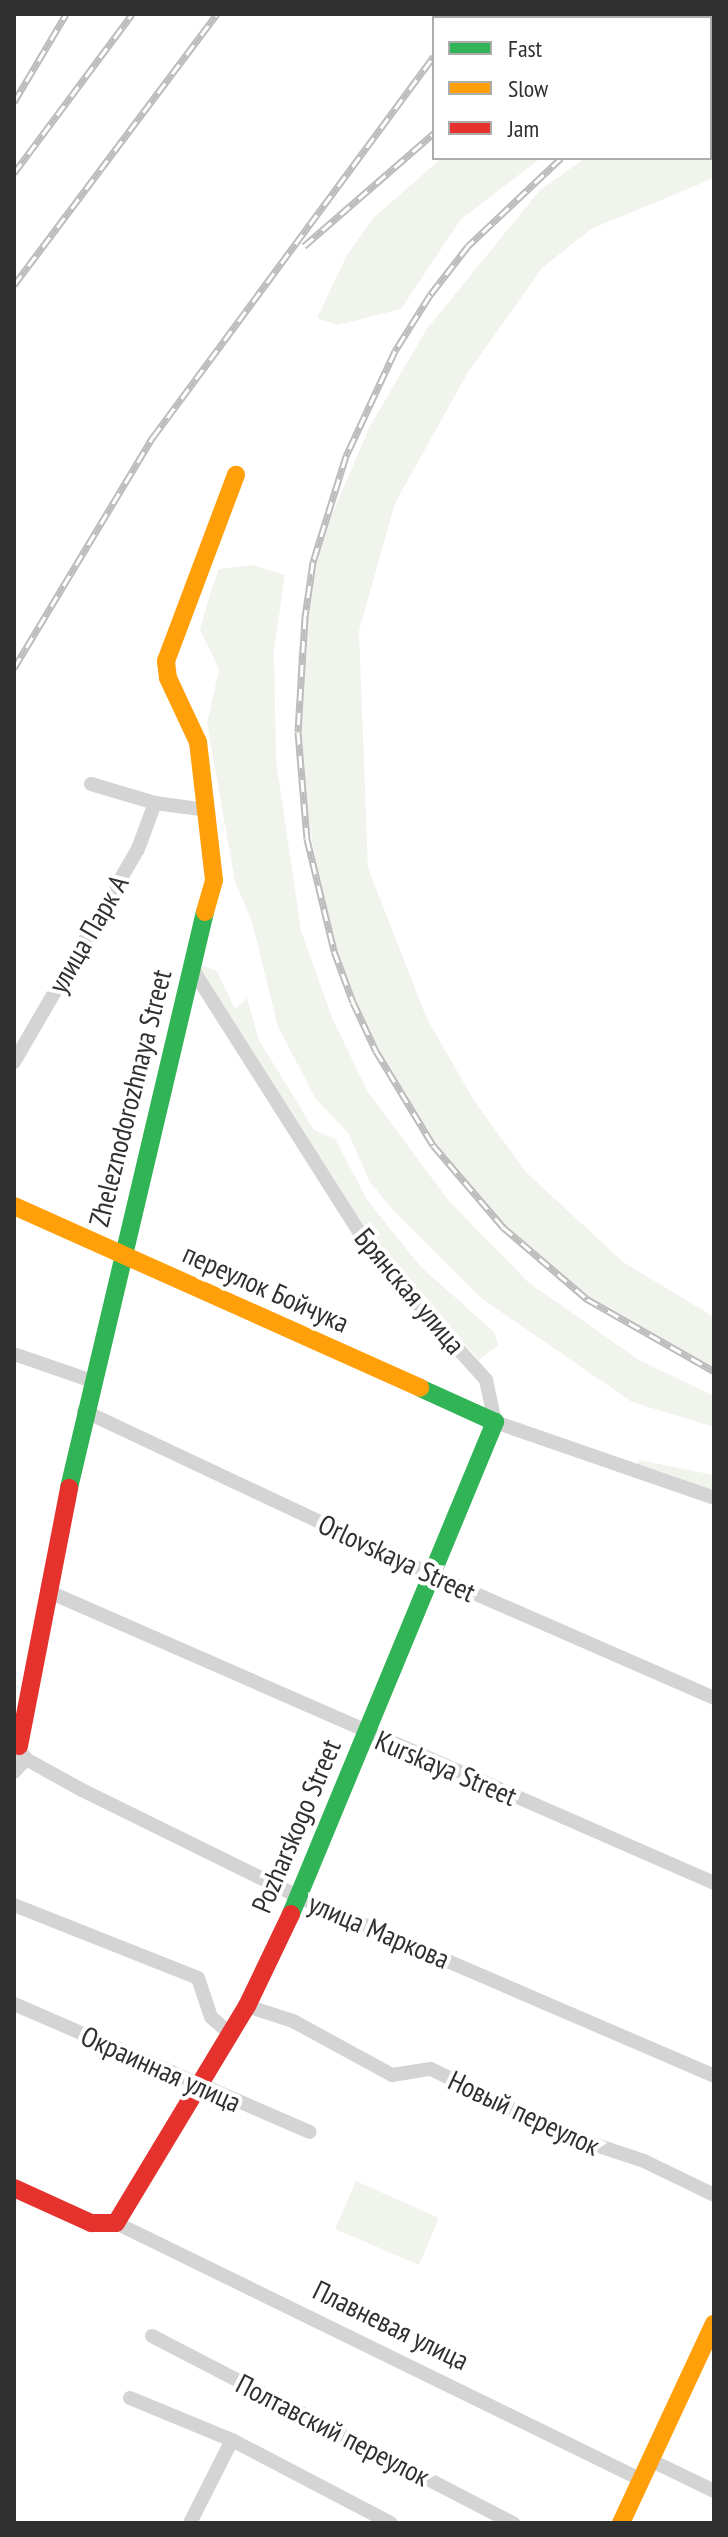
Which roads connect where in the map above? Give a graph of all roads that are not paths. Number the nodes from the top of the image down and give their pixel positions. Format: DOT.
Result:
graph roads {
  1 [pos="236,475"];
  2 [pos="91,784"];
  3 [pos="155,803"];
  4 [pos="206,810"];
  5 [pos="191,967"];
  6 [pos="14,1062"];
  7 [pos="14,1206"];
  8 [pos="122,1254"];
  9 [pos="14,1354"];
  10 [pos="95,1382"];
  11 [pos="84,1411"];
  12 [pos="495,1422"];
  13 [pos="714,1498"];
  14 [pos="435,1576"];
  15 [pos="47,1591"];
  16 [pos="714,1698"];
  17 [pos="365,1733"];
  18 [pos="20,1749"];
  19 [pos="14,1772"];
  20 [pos="714,1883"];
  21 [pos="299,1897"];
  22 [pos="14,1905"];
  23 [pos="14,2004"];
  24 [pos="247,2006"];
  25 [pos="227,2031"];
  26 [pos="714,2076"];
  27 [pos="196,2086"];
  28 [pos="310,2132"];
  29 [pos="14,2188"];
  30 [pos="714,2195"];
  31 [pos="110,2224"];
  32 [pos="714,2324"];
  33 [pos="152,2336"];
  34 [pos="130,2398"];
  35 [pos="232,2440"];
  36 [pos="650,2460"];
  37 [pos="640,2479"];
  38 [pos="714,2491"];
  39 [pos="190,2523"];
  40 [pos="391,2523"];
  41 [pos="513,2523"];
  42 [pos="621,2523"];
  1 -- 4 [label="street, Zheleznodorozhnaya Street"];
  2 -- 3 [label="street"];
  3 -- 4 [label="street"];
  3 -- 6 [label="street, улица Парк А"];
  4 -- 5 [label="street, Zheleznodorozhnaya Street"];
  5 -- 8 [label="street, Zheleznodorozhnaya Street"];
  5 -- 12 [label="street, Брянская улица"];
  7 -- 8 [label="street, переулок Бойчука"];
  8 -- 10 [label="street, Zheleznodorozhnaya Street"];
  8 -- 12 [label="street, переулок Бойчука"];
  9 -- 10 [label="street"];
  10 -- 11 [label="street, Zheleznodorozhnaya Street"];
  11 -- 14 [label="street, Orlovskaya Street"];
  11 -- 15 [label="street, Zheleznodorozhnaya Street"];
  12 -- 13 [label="street"];
  12 -- 14 [label="street, Pozharskogo Street"];
  14 -- 16 [label="street, Orlovskaya Street"];
  14 -- 17 [label="street, Pozharskogo Street"];
  15 -- 17 [label="street, Kurskaya Street"];
  15 -- 18 [label="street, Zheleznodorozhnaya Street"];
  17 -- 20 [label="street, Kurskaya Street"];
  17 -- 21 [label="street, Pozharskogo Street"];
  18 -- 19 [label="street"];
  18 -- 21 [label="street, улица Маркова"];
  21 -- 24 [label="street, Pozharskogo Street"];
  21 -- 26 [label="street, улица Маркова"];
  22 -- 25 [label="street"];
  23 -- 27 [label="street, Окраинная улица"];
  24 -- 25 [label="street, Pozharskogo Street"];
  24 -- 30 [label="street, Новый переулок"];
  25 -- 27 [label="street, Pozharskogo Street"];
  27 -- 28 [label="street, Окраинная улица"];
  27 -- 31 [label="street, Pozharskogo Street"];
  29 -- 31 [label="street, Плавневая улица"];
  31 -- 37 [label="street, Плавневая улица"];
  32 -- 36 [label="street"];
  33 -- 41 [label="street, Полтавский переулок"];
  34 -- 35 [label="street"];
  35 -- 39 [label="street"];
  35 -- 40 [label="street"];
  36 -- 37 [label="street"];
  36 -- 38 [label="street"];
  37 -- 42 [label="street"];
}
